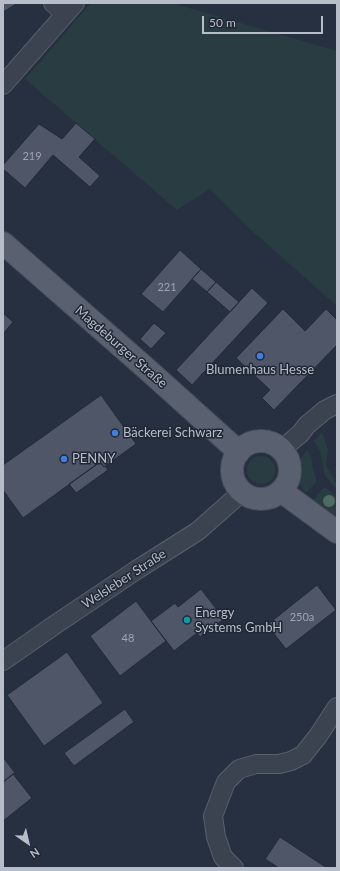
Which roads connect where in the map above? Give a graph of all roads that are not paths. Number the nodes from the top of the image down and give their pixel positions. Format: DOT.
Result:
graph roads {
  1 [pos="64,7"];
  2 [pos="3,86"];
  3 [pos="3,243"];
  4 [pos="337,404"];
  5 [pos="282,449"];
  6 [pos="239,452"];
  7 [pos="282,491"];
  8 [pos="242,492"];
  9 [pos="337,532"];
  10 [pos="3,661"];
  11 [pos="337,707"];
  12 [pos="234,868"];
  1 -- 2 [label="street"];
  3 -- 6 [label="main road, Magdeburger Straße"];
  4 -- 5 [label="street"];
  5 -- 6 [label="main road"];
  5 -- 7 [label="main road"];
  6 -- 8 [label="main road"];
  7 -- 8 [label="main road"];
  7 -- 9 [label="main road"];
  8 -- 10 [label="street, Welsleber Straße"];
  11 -- 12 [label="street"];
}
